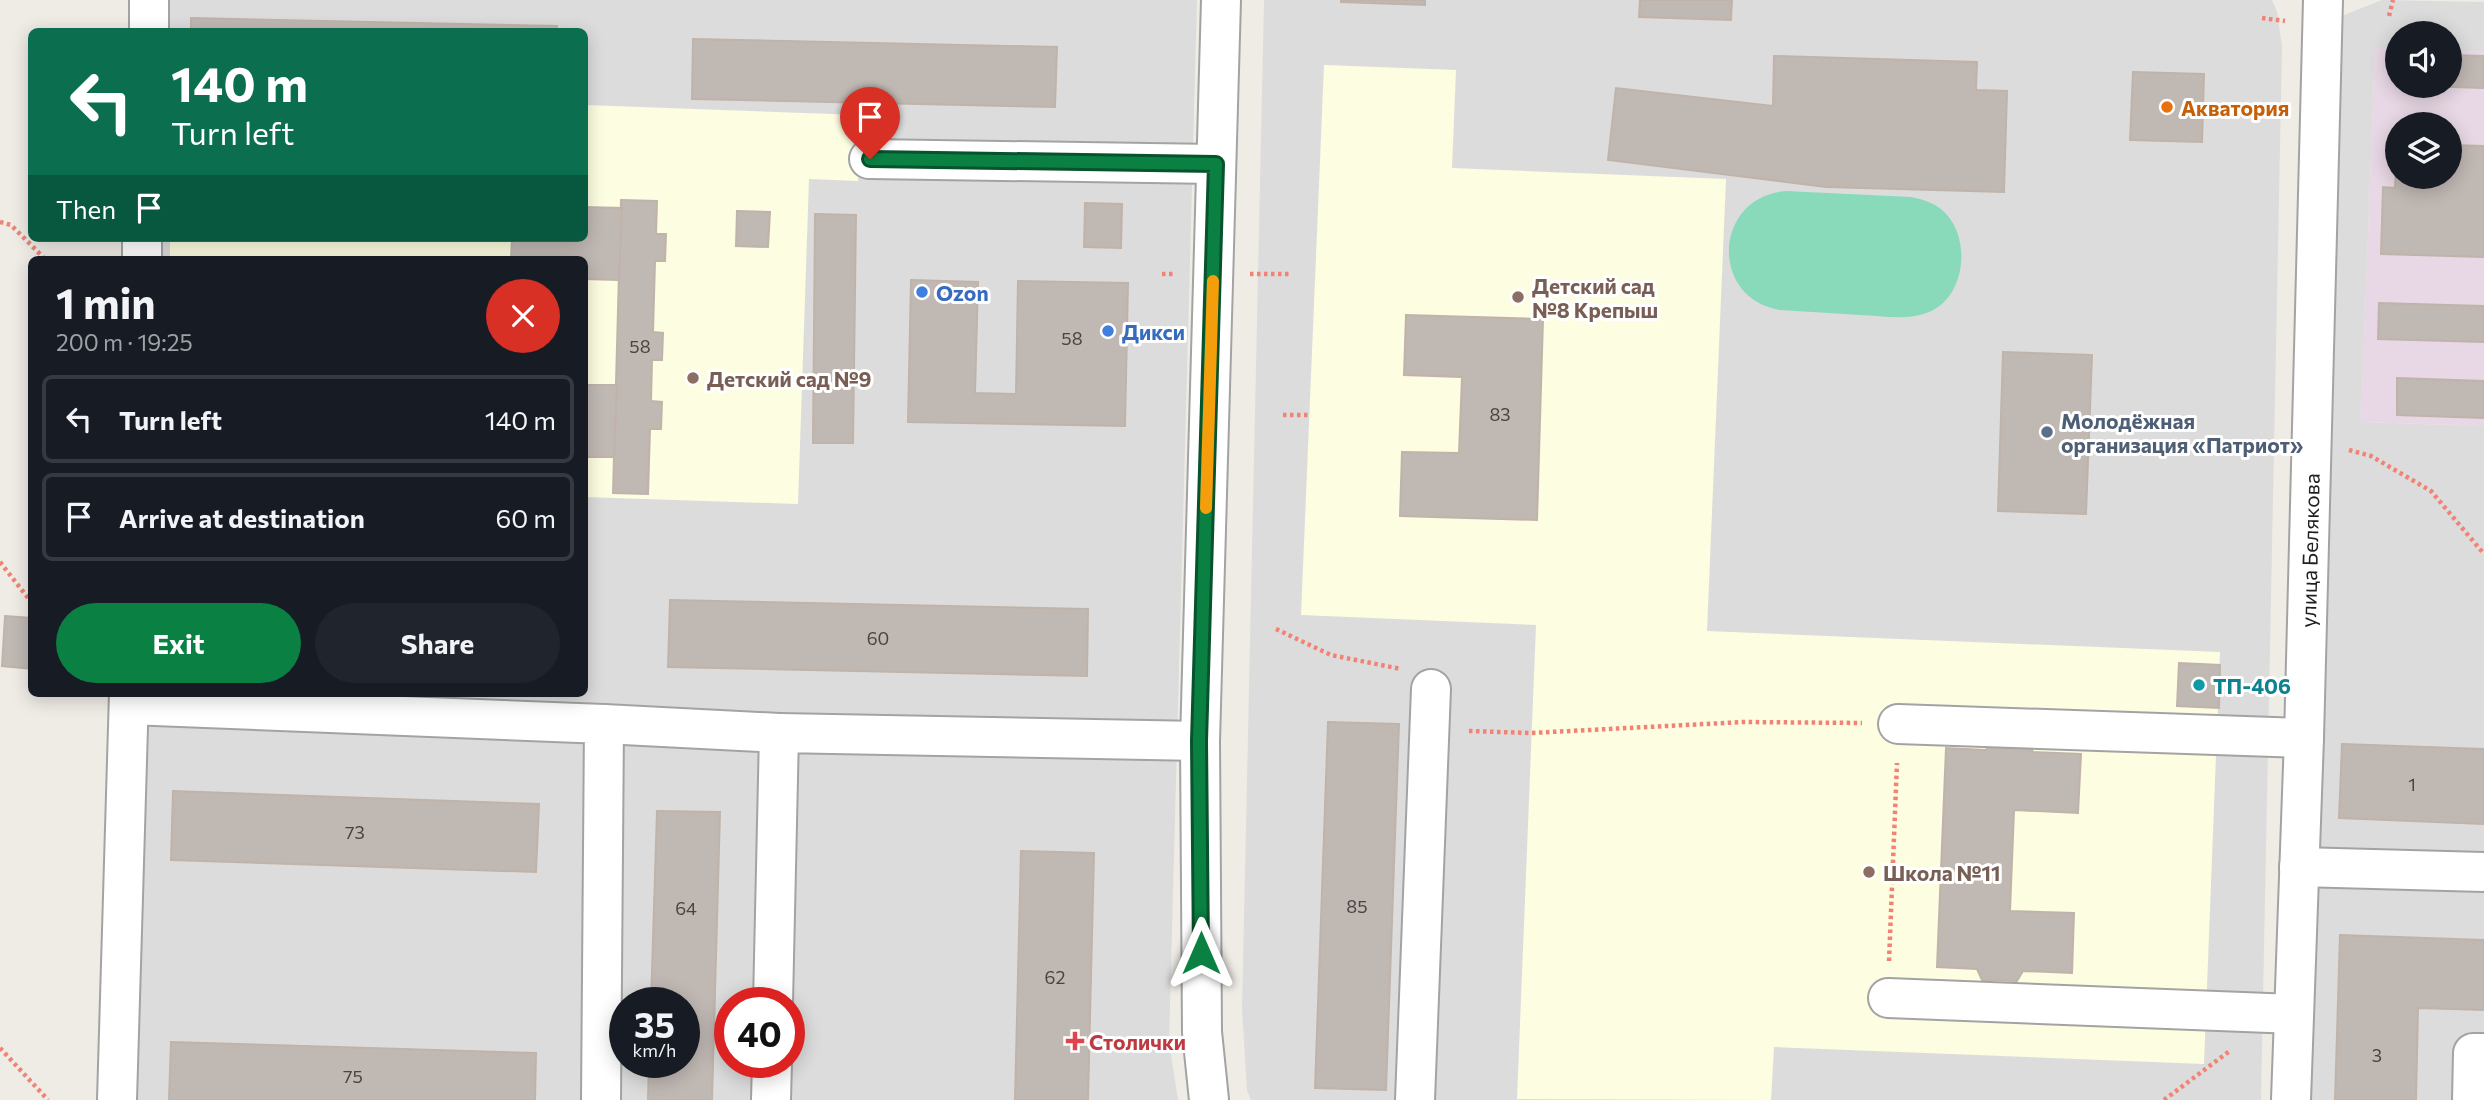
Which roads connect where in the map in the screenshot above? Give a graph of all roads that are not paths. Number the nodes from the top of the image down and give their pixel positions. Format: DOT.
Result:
graph roads {
  1 [pos="149,0"];
  2 [pos="1221,0"];
  3 [pos="2323,0"];
  4 [pos="149,28"];
  5 [pos="870,159"];
  6 [pos="1216,164"];
  7 [pos="1431,690"];
  8 [pos="129,699"];
  9 [pos="604,724"];
  10 [pos="1898,724"];
  11 [pos="779,733"];
  12 [pos="2304,738"];
  13 [pos="1199,741"];
  14 [pos="2299,867"];
  15 [pos="2484,873"];
  16 [pos="774,987"];
  17 [pos="1888,998"];
  18 [pos="2294,1013"];
  19 [pos="2484,1053"];
  20 [pos="772,1078"];
  21 [pos="117,1100"];
  22 [pos="601,1100"];
  23 [pos="771,1100"];
  24 [pos="1209,1100"];
  25 [pos="1415,1100"];
  26 [pos="2291,1100"];
  27 [pos="2472,1100"];
  1 -- 4 [label="street"];
  2 -- 6 [label="street"];
  3 -- 12 [label="street, улица Белякова"];
  5 -- 6 [label="street"];
  6 -- 13 [label="street"];
  7 -- 25 [label="street"];
  8 -- 9 [label="street"];
  8 -- 21 [label="street"];
  9 -- 11 [label="street"];
  9 -- 22 [label="street"];
  10 -- 12 [label="street"];
  11 -- 13 [label="street"];
  11 -- 16 [label="street"];
  12 -- 14 [label="street, улица Белякова"];
  13 -- 24 [label="street"];
  14 -- 15 [label="street"];
  14 -- 18 [label="street, улица Белякова"];
  17 -- 18 [label="street"];
  18 -- 26 [label="street, улица Белякова"];
  19 -- 27 [label="street"];
  20 -- 23 [label="street"];
}
